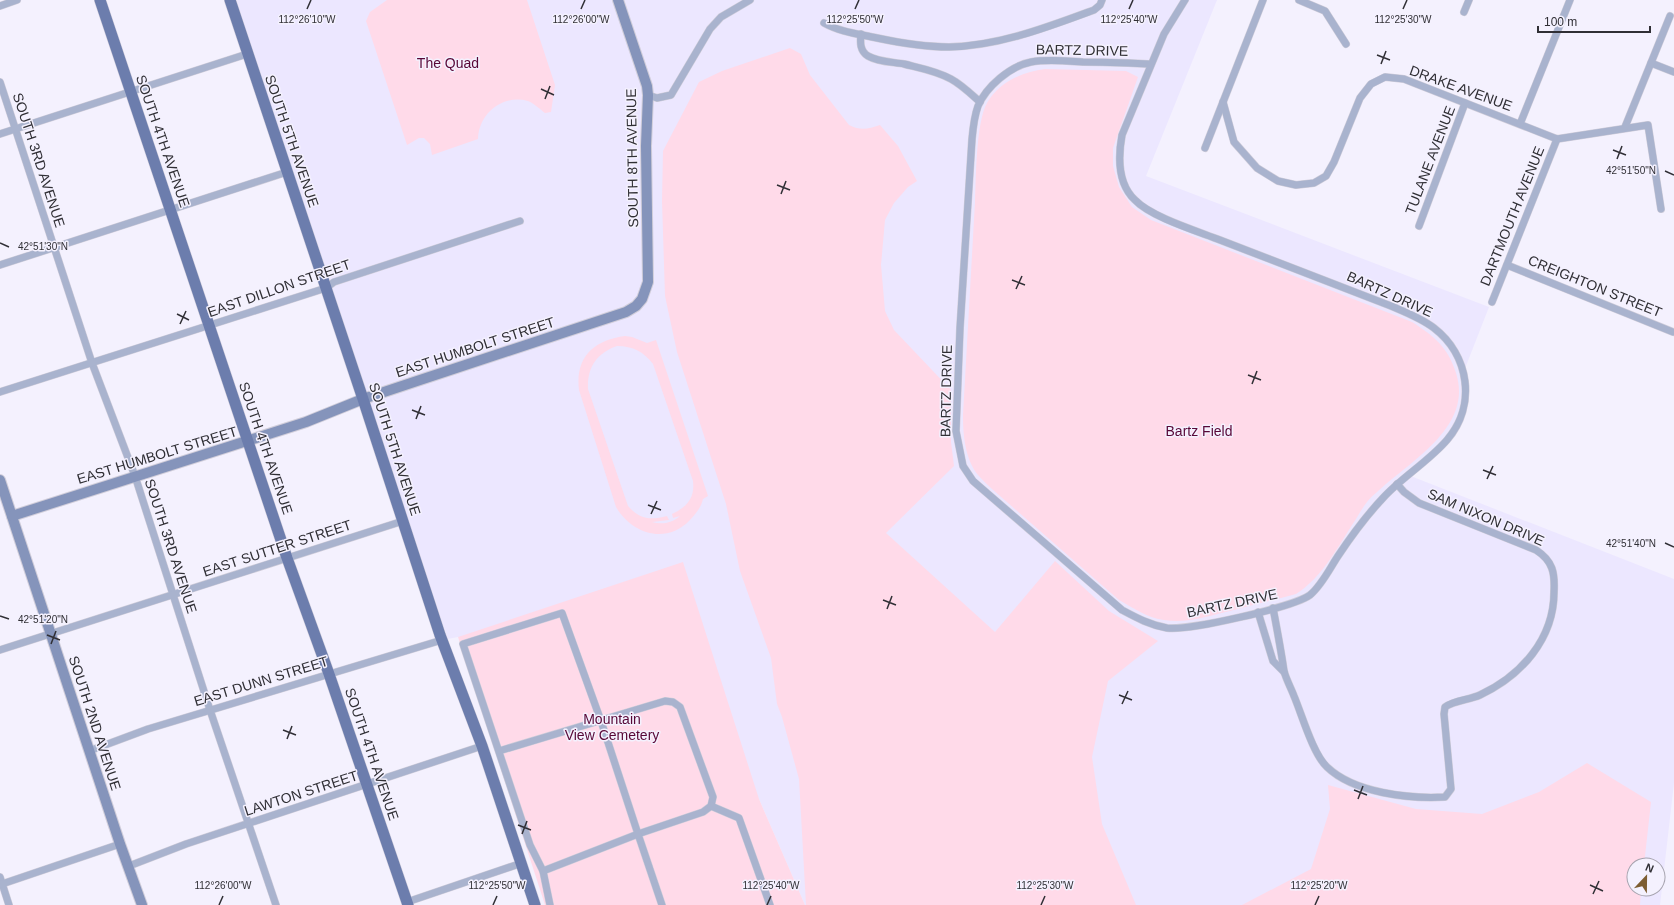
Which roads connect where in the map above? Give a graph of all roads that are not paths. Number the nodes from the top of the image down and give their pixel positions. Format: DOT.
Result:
graph roads {
  1 [pos="16,0"];
  2 [pos="100,0"];
  3 [pos="230,0"];
  4 [pos="618,0"];
  5 [pos="750,0"];
  6 [pos="1102,0"];
  7 [pos="1185,0"];
  8 [pos="1263,0"];
  9 [pos="1299,0"];
  10 [pos="1468,0"];
  11 [pos="1570,0"];
  12 [pos="0,6"];
  13 [pos="1464,12"];
  14 [pos="1670,16"];
  15 [pos="824,23"];
  16 [pos="861,34"];
  17 [pos="1346,44"];
  18 [pos="247,54"];
  19 [pos="1651,63"];
  20 [pos="1151,64"];
  21 [pos="1674,72"];
  22 [pos="0,82"];
  23 [pos="130,91"];
  24 [pos="648,96"];
  25 [pos="980,102"];
  26 [pos="1223,102"];
  27 [pos="1465,103"];
  28 [pos="1520,124"];
  29 [pos="1625,127"];
  30 [pos="14,129"];
  31 [pos="0,134"];
  32 [pos="1557,139"];
  33 [pos="1204,148"];
  34 [pos="287,172"];
  35 [pos="1661,208"];
  36 [pos="170,209"];
  37 [pos="520,221"];
  38 [pos="1419,226"];
  39 [pos="54,247"];
  40 [pos="0,265"];
  41 [pos="1507,265"];
  42 [pos="326,288"];
  43 [pos="645,294"];
  44 [pos="1492,302"];
  45 [pos="209,326"];
  46 [pos="1673,332"];
  47 [pos="92,363"];
  48 [pos="0,392"];
  49 [pos="364,399"];
  50 [pos="248,442"];
  51 [pos="135,476"];
  52 [pos="0,480"];
  53 [pos="1397,484"];
  54 [pos="12,516"];
  55 [pos="403,521"];
  56 [pos="287,558"];
  57 [pos="173,595"];
  58 [pos="1273,608"];
  59 [pos="1258,612"];
  60 [pos="50,634"];
  61 [pos="442,640"];
  62 [pos="0,650"];
  63 [pos="1284,672"];
  64 [pos="329,674"];
  65 [pos="210,710"];
  66 [pos="601,721"];
  67 [pos="482,746"];
  68 [pos="90,751"];
  69 [pos="499,751"];
  70 [pos="367,786"];
  71 [pos="711,806"];
  72 [pos="248,824"];
  73 [pos="638,834"];
  74 [pos="120,844"];
  75 [pos="522,863"];
  76 [pos="129,866"];
  77 [pos="543,871"];
  78 [pos="1,881"];
  79 [pos="407,903"];
  80 [pos="9,905"];
  81 [pos="142,905"];
  82 [pos="276,905"];
  83 [pos="535,905"];
  84 [pos="550,905"];
  85 [pos="662,905"];
  86 [pos="770,905"];
  1 -- 12 [label="street"];
  2 -- 23 [label="main road, SOUTH 4TH AVENUE"];
  3 -- 18 [label="main road, SOUTH 5TH AVENUE"];
  4 -- 24 [label="street, SOUTH 8TH AVENUE"];
  5 -- 24 [label="street"];
  6 -- 16 [label="street"];
  7 -- 20 [label="street, BARTZ DRIVE"];
  8 -- 26 [label="street"];
  9 -- 17 [label="street"];
  10 -- 13 [label="street"];
  11 -- 28 [label="street"];
  14 -- 19 [label="street"];
  15 -- 16 [label="street"];
  16 -- 25 [label="street"];
  18 -- 23 [label="street"];
  18 -- 34 [label="main road, SOUTH 5TH AVENUE"];
  19 -- 21 [label="street"];
  19 -- 29 [label="street"];
  20 -- 25 [label="street, BARTZ DRIVE"];
  20 -- 53 [label="street, BARTZ DRIVE"];
  22 -- 30 [label="street, SOUTH 3RD AVENUE"];
  23 -- 30 [label="street"];
  23 -- 36 [label="main road, SOUTH 4TH AVENUE"];
  24 -- 43 [label="street, SOUTH 8TH AVENUE"];
  25 -- 59 [label="street, BARTZ DRIVE"];
  26 -- 27 [label="street, DRAKE AVENUE"];
  26 -- 33 [label="street"];
  27 -- 28 [label="street, DRAKE AVENUE"];
  27 -- 38 [label="street, TULANE AVENUE"];
  28 -- 32 [label="street, DRAKE AVENUE"];
  29 -- 32 [label="street"];
  29 -- 35 [label="street"];
  30 -- 31 [label="street"];
  30 -- 39 [label="street, SOUTH 3RD AVENUE"];
  32 -- 41 [label="street, DARTMOUTH AVENUE"];
  34 -- 36 [label="street"];
  34 -- 42 [label="main road, SOUTH 5TH AVENUE"];
  36 -- 39 [label="street"];
  36 -- 45 [label="main road, SOUTH 4TH AVENUE"];
  37 -- 42 [label="street, EAST DILLON STREET"];
  39 -- 40 [label="street"];
  39 -- 47 [label="street, SOUTH 3RD AVENUE"];
  41 -- 44 [label="street, DARTMOUTH AVENUE"];
  41 -- 46 [label="street, CREIGHTON STREET"];
  42 -- 45 [label="street, EAST DILLON STREET"];
  42 -- 49 [label="main road, SOUTH 5TH AVENUE"];
  43 -- 49 [label="street, EAST HUMBOLT STREET"];
  45 -- 47 [label="street, EAST DILLON STREET"];
  45 -- 50 [label="main road, SOUTH 4TH AVENUE"];
  47 -- 48 [label="street, EAST DILLON STREET"];
  47 -- 51 [label="street, SOUTH 3RD AVENUE"];
  49 -- 50 [label="street, EAST HUMBOLT STREET"];
  49 -- 55 [label="main road, SOUTH 5TH AVENUE"];
  50 -- 51 [label="street, EAST HUMBOLT STREET"];
  50 -- 56 [label="main road, SOUTH 4TH AVENUE"];
  51 -- 54 [label="street, EAST HUMBOLT STREET"];
  51 -- 57 [label="street, SOUTH 3RD AVENUE"];
  52 -- 54 [label="street, SOUTH 2ND AVENUE"];
  53 -- 58 [label="street, BARTZ DRIVE"];
  53 -- 63 [label="street, SAM NIXON DRIVE"];
  54 -- 60 [label="street, SOUTH 2ND AVENUE"];
  55 -- 56 [label="street, EAST SUTTER STREET"];
  55 -- 61 [label="main road, SOUTH 5TH AVENUE"];
  56 -- 57 [label="street, EAST SUTTER STREET"];
  56 -- 64 [label="main road, SOUTH 4TH AVENUE"];
  57 -- 60 [label="street, EAST SUTTER STREET"];
  57 -- 65 [label="street, SOUTH 3RD AVENUE"];
  58 -- 59 [label="street, BARTZ DRIVE"];
  58 -- 63 [label="street, SAM NIXON DRIVE"];
  59 -- 63 [label="street, SAM NIXON DRIVE"];
  60 -- 62 [label="street, EAST SUTTER STREET"];
  60 -- 68 [label="street, SOUTH 2ND AVENUE"];
  61 -- 64 [label="street, EAST DUNN STREET"];
  61 -- 67 [label="main road, SOUTH 5TH AVENUE"];
  64 -- 65 [label="street, EAST DUNN STREET"];
  64 -- 70 [label="main road, SOUTH 4TH AVENUE"];
  65 -- 68 [label="street, EAST DUNN STREET"];
  65 -- 72 [label="street, SOUTH 3RD AVENUE"];
  66 -- 69 [label="street"];
  66 -- 69 [label="street"];
  66 -- 71 [label="street"];
  66 -- 73 [label="street"];
  67 -- 70 [label="street, LAWTON STREET"];
  67 -- 75 [label="main road, SOUTH 5TH AVENUE"];
  68 -- 74 [label="street, SOUTH 2ND AVENUE"];
  69 -- 77 [label="street"];
  70 -- 72 [label="street, LAWTON STREET"];
  70 -- 79 [label="main road, SOUTH 4TH AVENUE"];
  71 -- 73 [label="street"];
  71 -- 86 [label="street"];
  72 -- 76 [label="street, LAWTON STREET"];
  72 -- 82 [label="street, SOUTH 3RD AVENUE"];
  73 -- 77 [label="street"];
  73 -- 85 [label="street"];
  74 -- 76 [label="street, SOUTH 2ND AVENUE"];
  74 -- 78 [label="street"];
  75 -- 79 [label="street"];
  75 -- 83 [label="main road, SOUTH 5TH AVENUE"];
  76 -- 81 [label="street, SOUTH 2ND AVENUE"];
  77 -- 84 [label="street"];
  78 -- 80 [label="street"];
}
